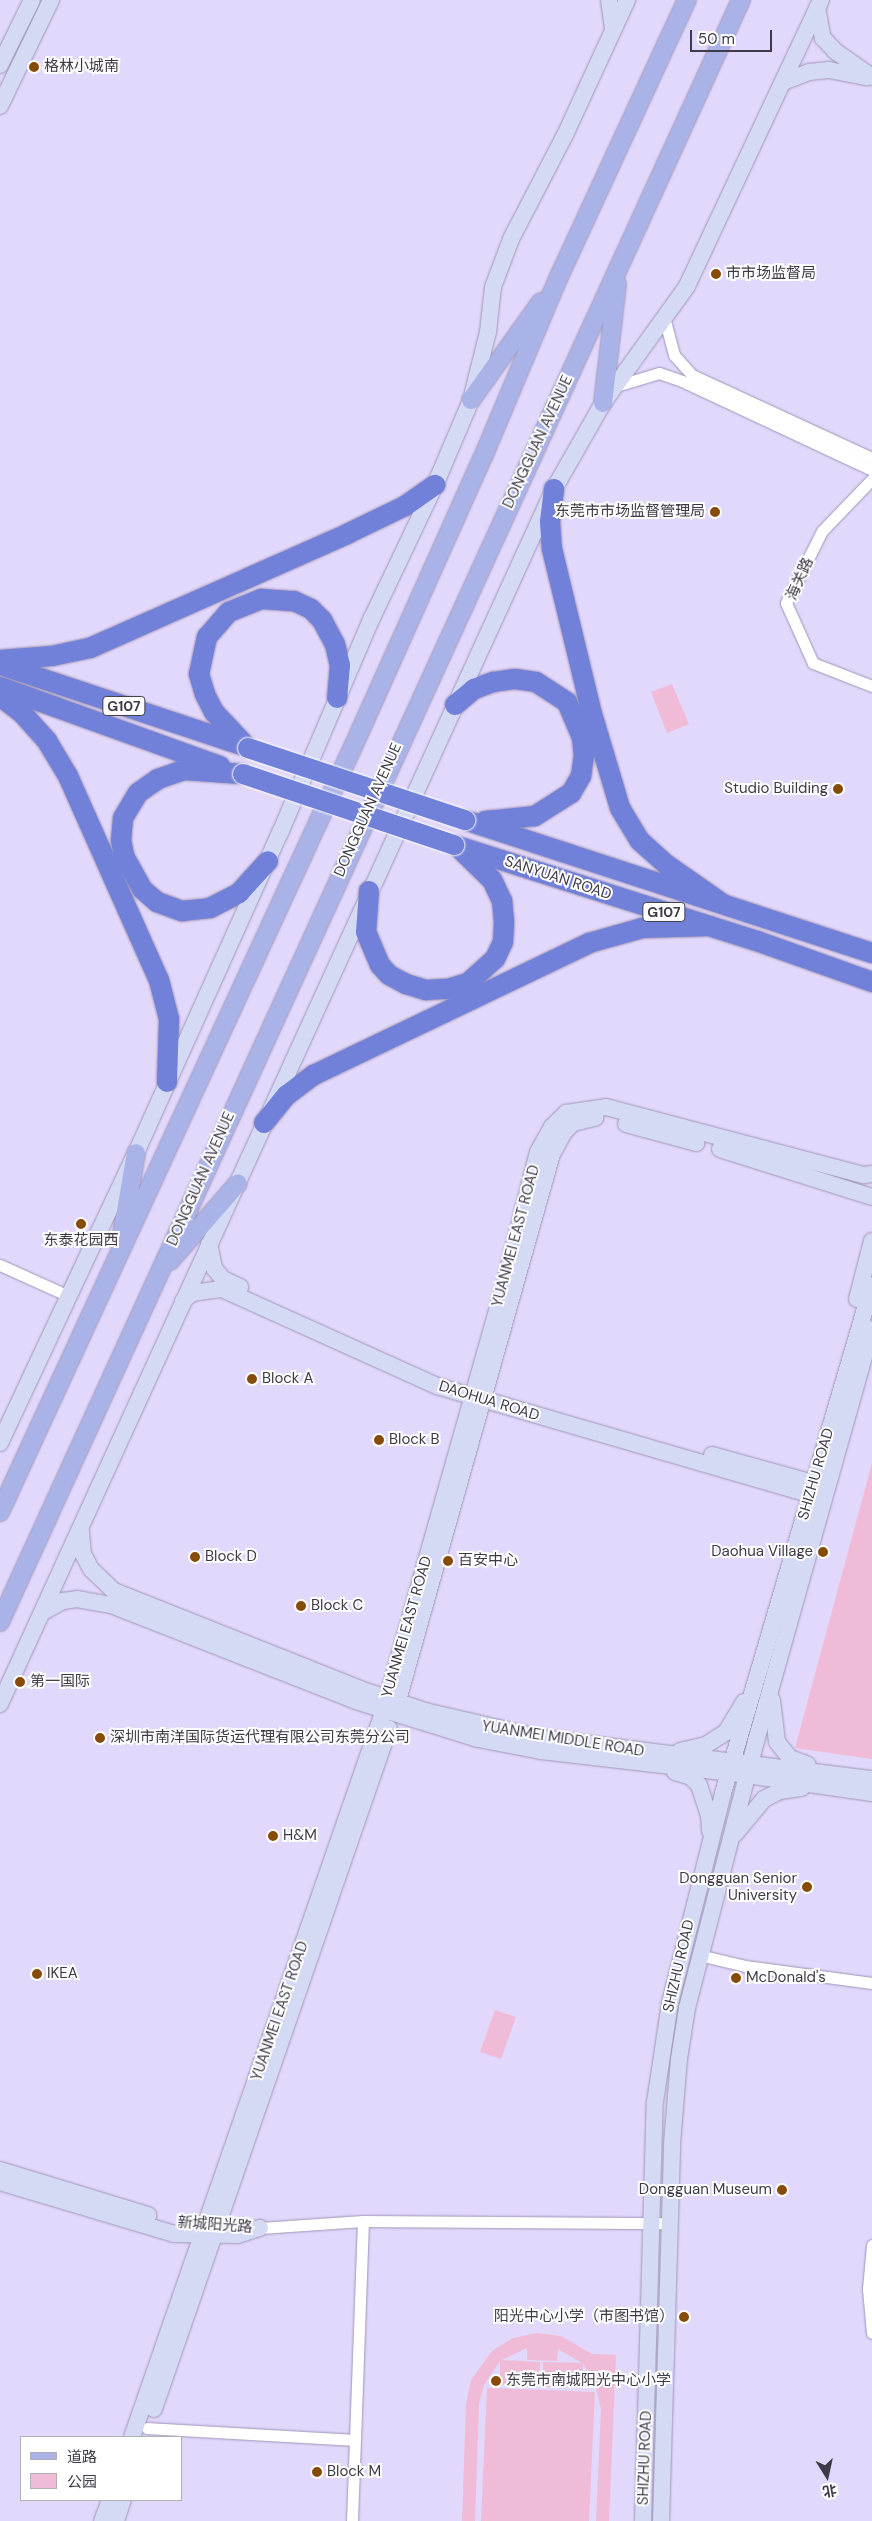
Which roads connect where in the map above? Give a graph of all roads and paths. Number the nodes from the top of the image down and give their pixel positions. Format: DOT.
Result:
graph roads {
  1 [pos="32,0"];
  2 [pos="51,0"];
  3 [pos="609,0"];
  4 [pos="627,0"];
  5 [pos="687,0"];
  6 [pos="741,0"];
  7 [pos="819,4"];
  8 [pos="613,30"];
  9 [pos="0,66"];
  10 [pos="872,78"];
  11 [pos="783,82"];
  12 [pos="0,106"];
  13 [pos="618,268"];
  14 [pos="557,281"];
  15 [pos="665,321"];
  16 [pos="614,386"];
  17 [pos="471,400"];
  18 [pos="602,403"];
  19 [pos="872,458"];
  20 [pos="872,470"];
  21 [pos="872,479"];
  22 [pos="434,485"];
  23 [pos="554,489"];
  24 [pos="0,660"];
  25 [pos="0,665"];
  26 [pos="872,686"];
  27 [pos="0,687"];
  28 [pos="0,696"];
  29 [pos="337,698"];
  30 [pos="455,705"];
  31 [pos="248,748"];
  32 [pos="243,774"];
  33 [pos="465,820"];
  34 [pos="454,845"];
  35 [pos="268,861"];
  36 [pos="369,891"];
  37 [pos="723,904"];
  38 [pos="710,926"];
  39 [pos="872,953"];
  40 [pos="872,982"];
  41 [pos="168,1082"];
  42 [pos="264,1123"];
  43 [pos="136,1153"];
  44 [pos="872,1174"];
  45 [pos="238,1183"];
  46 [pos="872,1196"];
  47 [pos="872,1241"];
  48 [pos="209,1244"];
  49 [pos="118,1258"];
  50 [pos="0,1265"];
  51 [pos="158,1274"];
  52 [pos="872,1285"];
  53 [pos="69,1296"];
  54 [pos="183,1301"];
  55 [pos="872,1330"];
  56 [pos="863,1357"];
  57 [pos="479,1395"];
  58 [pos="0,1443"];
  59 [pos="811,1488"];
  60 [pos="0,1512"];
  61 [pos="82,1527"];
  62 [pos="43,1612"];
  63 [pos="0,1622"];
  64 [pos="756,1681"];
  65 [pos="773,1683"];
  66 [pos="0,1704"];
  67 [pos="391,1706"];
  68 [pos="659,1760"];
  69 [pos="731,1767"];
  70 [pos="748,1769"];
  71 [pos="872,1779"];
  72 [pos="828,1780"];
  73 [pos="872,1793"];
  74 [pos="711,1841"];
  75 [pos="729,1842"];
  76 [pos="700,1955"];
  77 [pos="872,1983"];
  78 [pos="0,2170"];
  79 [pos="0,2182"];
  80 [pos="362,2221"];
  81 [pos="651,2222"];
  82 [pos="670,2223"];
  83 [pos="260,2228"];
  84 [pos="211,2230"];
  85 [pos="872,2245"];
  86 [pos="872,2333"];
  87 [pos="145,2433"];
  88 [pos="132,2436"];
  89 [pos="355,2440"];
  90 [pos="110,2501"];
  91 [pos="123,2501"];
  92 [pos="102,2521"];
  93 [pos="116,2521"];
  94 [pos="352,2521"];
  95 [pos="643,2521"];
  96 [pos="661,2521"];
  1 -- 9 [label="street"];
  2 -- 12 [label="street"];
  3 -- 8 [label="street"];
  4 -- 8 [label="street"];
  5 -- 14 [label="main road"];
  6 -- 13 [label="main road, DONGGUAN AVENUE"];
  7 -- 10 [label="street"];
  7 -- 11 [label="street"];
  8 -- 17 [label="street"];
  10 -- 11 [label="street"];
  11 -- 15 [label="street"];
  13 -- 18 [label="main road"];
  13 -- 51 [label="main road, DONGGUAN AVENUE"];
  14 -- 17 [label="main road"];
  14 -- 49 [label="main road"];
  15 -- 16 [label="street"];
  15 -- 19 [label="street"];
  16 -- 18 [label="street"];
  16 -- 20 [label="street"];
  17 -- 22 [label="street"];
  18 -- 23 [label="street"];
  21 -- 26 [label="street, 海关路"];
  22 -- 24 [label="highway"];
  22 -- 29 [label="street"];
  23 -- 30 [label="street"];
  23 -- 37 [label="highway"];
  25 -- 31 [label="highway, G107"];
  27 -- 32 [label="highway, G107"];
  28 -- 41 [label="highway"];
  29 -- 31 [label="highway"];
  29 -- 35 [label="street"];
  30 -- 33 [label="highway"];
  30 -- 36 [label="street"];
  31 -- 33 [label="highway, SANYUAN ROAD / G107, bridge"];
  32 -- 34 [label="highway, SANYUAN ROAD / G107, bridge"];
  32 -- 35 [label="highway"];
  33 -- 37 [label="highway, SANYUAN ROAD / G107"];
  34 -- 36 [label="highway"];
  34 -- 38 [label="highway, SANYUAN ROAD / G107"];
  35 -- 41 [label="street"];
  36 -- 42 [label="street"];
  37 -- 39 [label="highway, SANYUAN ROAD / G107"];
  38 -- 40 [label="highway, SANYUAN ROAD / G107"];
  38 -- 42 [label="highway"];
  41 -- 43 [label="street"];
  42 -- 45 [label="street"];
  43 -- 49 [label="main road"];
  43 -- 53 [label="street"];
  44 -- 57 [label="street, YUANMEI EAST ROAD"];
  45 -- 48 [label="street"];
  45 -- 51 [label="main road"];
  46 -- 57 [label="street, YUANMEI EAST ROAD"];
  47 -- 56 [label="street"];
  48 -- 54 [label="street"];
  48 -- 57 [label="street, DAOHUA ROAD"];
  49 -- 60 [label="main road"];
  50 -- 53 [label="street"];
  51 -- 63 [label="main road, DONGGUAN AVENUE"];
  52 -- 56 [label="street, SHIZHU ROAD"];
  53 -- 58 [label="street"];
  54 -- 57 [label="street, DAOHUA ROAD"];
  54 -- 61 [label="street"];
  55 -- 56 [label="street, SHIZHU ROAD"];
  56 -- 59 [label="street, SHIZHU ROAD"];
  56 -- 65 [label="street, SHIZHU ROAD"];
  57 -- 59 [label="street, DAOHUA ROAD"];
  57 -- 67 [label="street, YUANMEI EAST ROAD"];
  59 -- 64 [label="street, SHIZHU ROAD"];
  61 -- 62 [label="street"];
  61 -- 67 [label="street, YUANMEI MIDDLE ROAD"];
  62 -- 66 [label="street"];
  62 -- 67 [label="street, YUANMEI MIDDLE ROAD"];
  64 -- 68 [label="street"];
  64 -- 69 [label="street, SHIZHU ROAD"];
  65 -- 70 [label="street, SHIZHU ROAD"];
  65 -- 72 [label="street"];
  67 -- 68 [label="street, YUANMEI MIDDLE ROAD"];
  67 -- 84 [label="street, YUANMEI EAST ROAD"];
  68 -- 69 [label="street, YUANMEI MIDDLE ROAD"];
  68 -- 74 [label="street"];
  69 -- 70 [label="street, YUANMEI MIDDLE ROAD"];
  69 -- 74 [label="street, SHIZHU ROAD"];
  70 -- 72 [label="street, YUANMEI MIDDLE ROAD"];
  70 -- 75 [label="street, SHIZHU ROAD"];
  71 -- 72 [label="street, YUANMEI MIDDLE ROAD"];
  72 -- 73 [label="street, YUANMEI MIDDLE ROAD"];
  72 -- 75 [label="street"];
  74 -- 81 [label="street, SHIZHU ROAD"];
  75 -- 76 [label="street, SHIZHU ROAD"];
  76 -- 77 [label="street"];
  76 -- 82 [label="street, SHIZHU ROAD"];
  78 -- 84 [label="street, 新城阳光路"];
  79 -- 84 [label="street, 新城阳光路"];
  80 -- 81 [label="street"];
  80 -- 83 [label="street"];
  80 -- 89 [label="street"];
  81 -- 82 [label="street"];
  81 -- 95 [label="street, SHIZHU ROAD"];
  82 -- 96 [label="street, SHIZHU ROAD"];
  83 -- 84 [label="street, 新城阳光路"];
  84 -- 87 [label="street, YUANMEI EAST ROAD"];
  84 -- 88 [label="street, YUANMEI EAST ROAD"];
  85 -- 86 [label="street"];
  87 -- 89 [label="street"];
  89 -- 94 [label="street"];
  90 -- 92 [label="street"];
  91 -- 93 [label="street"];
}
